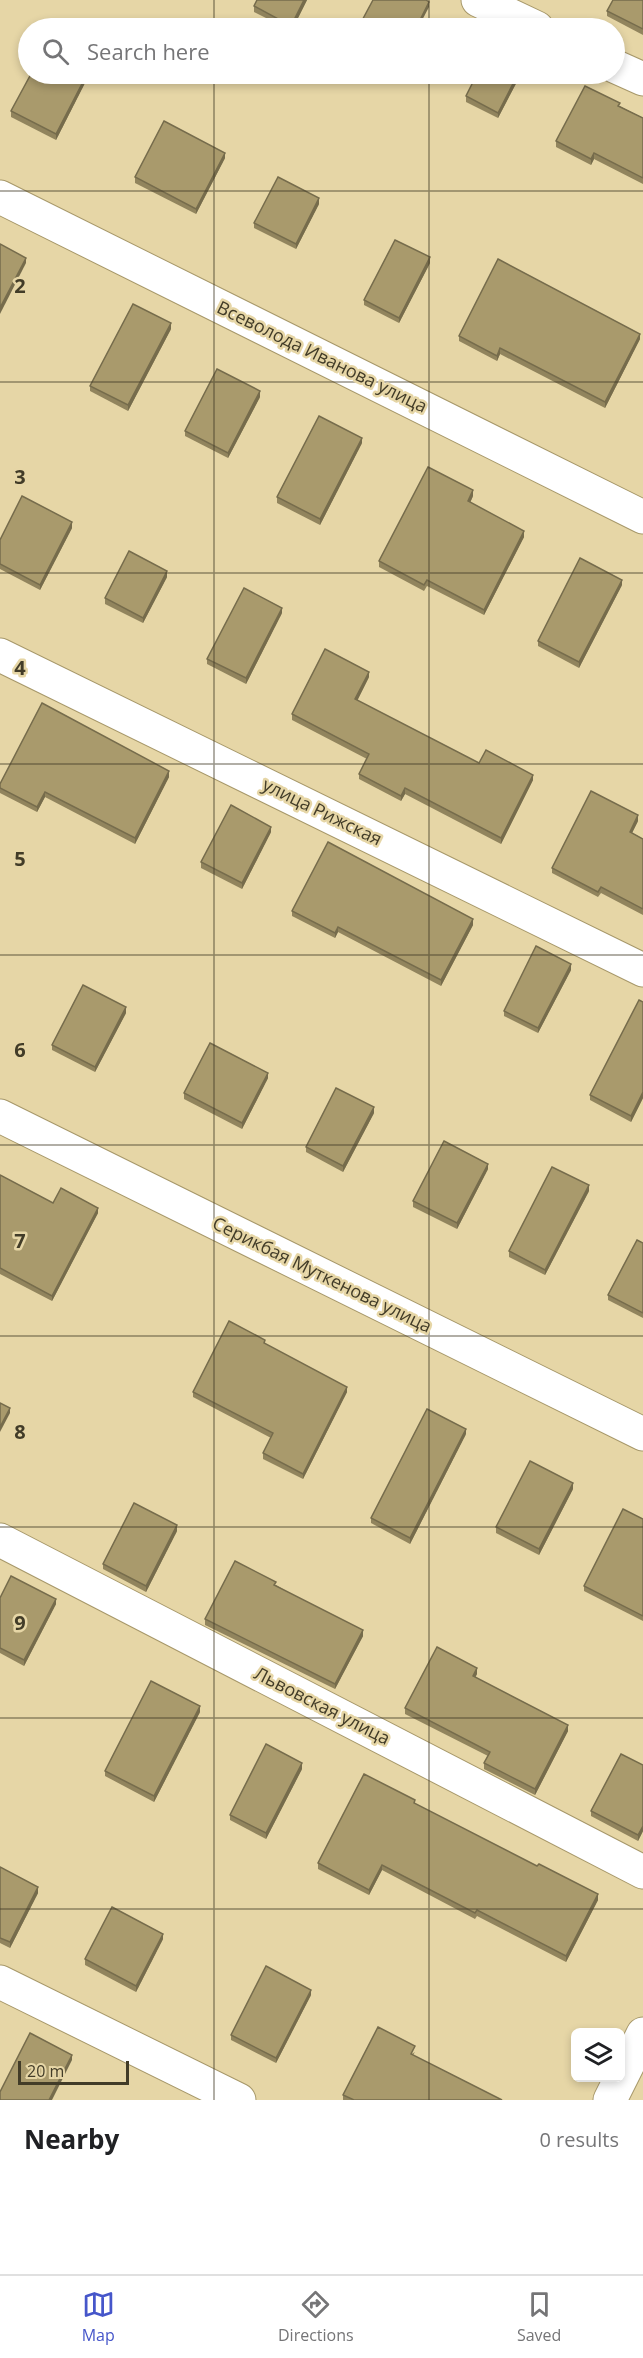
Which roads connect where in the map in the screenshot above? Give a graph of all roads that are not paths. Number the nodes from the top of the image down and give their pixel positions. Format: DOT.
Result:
graph roads {
  1 [pos="478,0"];
  2 [pos="516,18"];
  3 [pos="625,71"];
  4 [pos="643,79"];
  5 [pos="0,197"];
  6 [pos="643,517"];
  7 [pos="0,654"];
  8 [pos="643,970"];
  9 [pos="0,1116"];
  10 [pos="643,1434"];
  11 [pos="0,1540"];
  12 [pos="643,1872"];
  13 [pos="0,1982"];
  14 [pos="643,2034"];
  15 [pos="239,2100"];
  16 [pos="610,2100"];
  1 -- 2 [label="street"];
  3 -- 4 [label="street"];
  5 -- 6 [label="street, Всеволода Иванова улица"];
  7 -- 8 [label="street, улица Рижская"];
  9 -- 10 [label="street, Серикбая Муткенова улица"];
  11 -- 12 [label="street, Львовская улица"];
  13 -- 15 [label="street"];
  14 -- 16 [label="street"];
}
